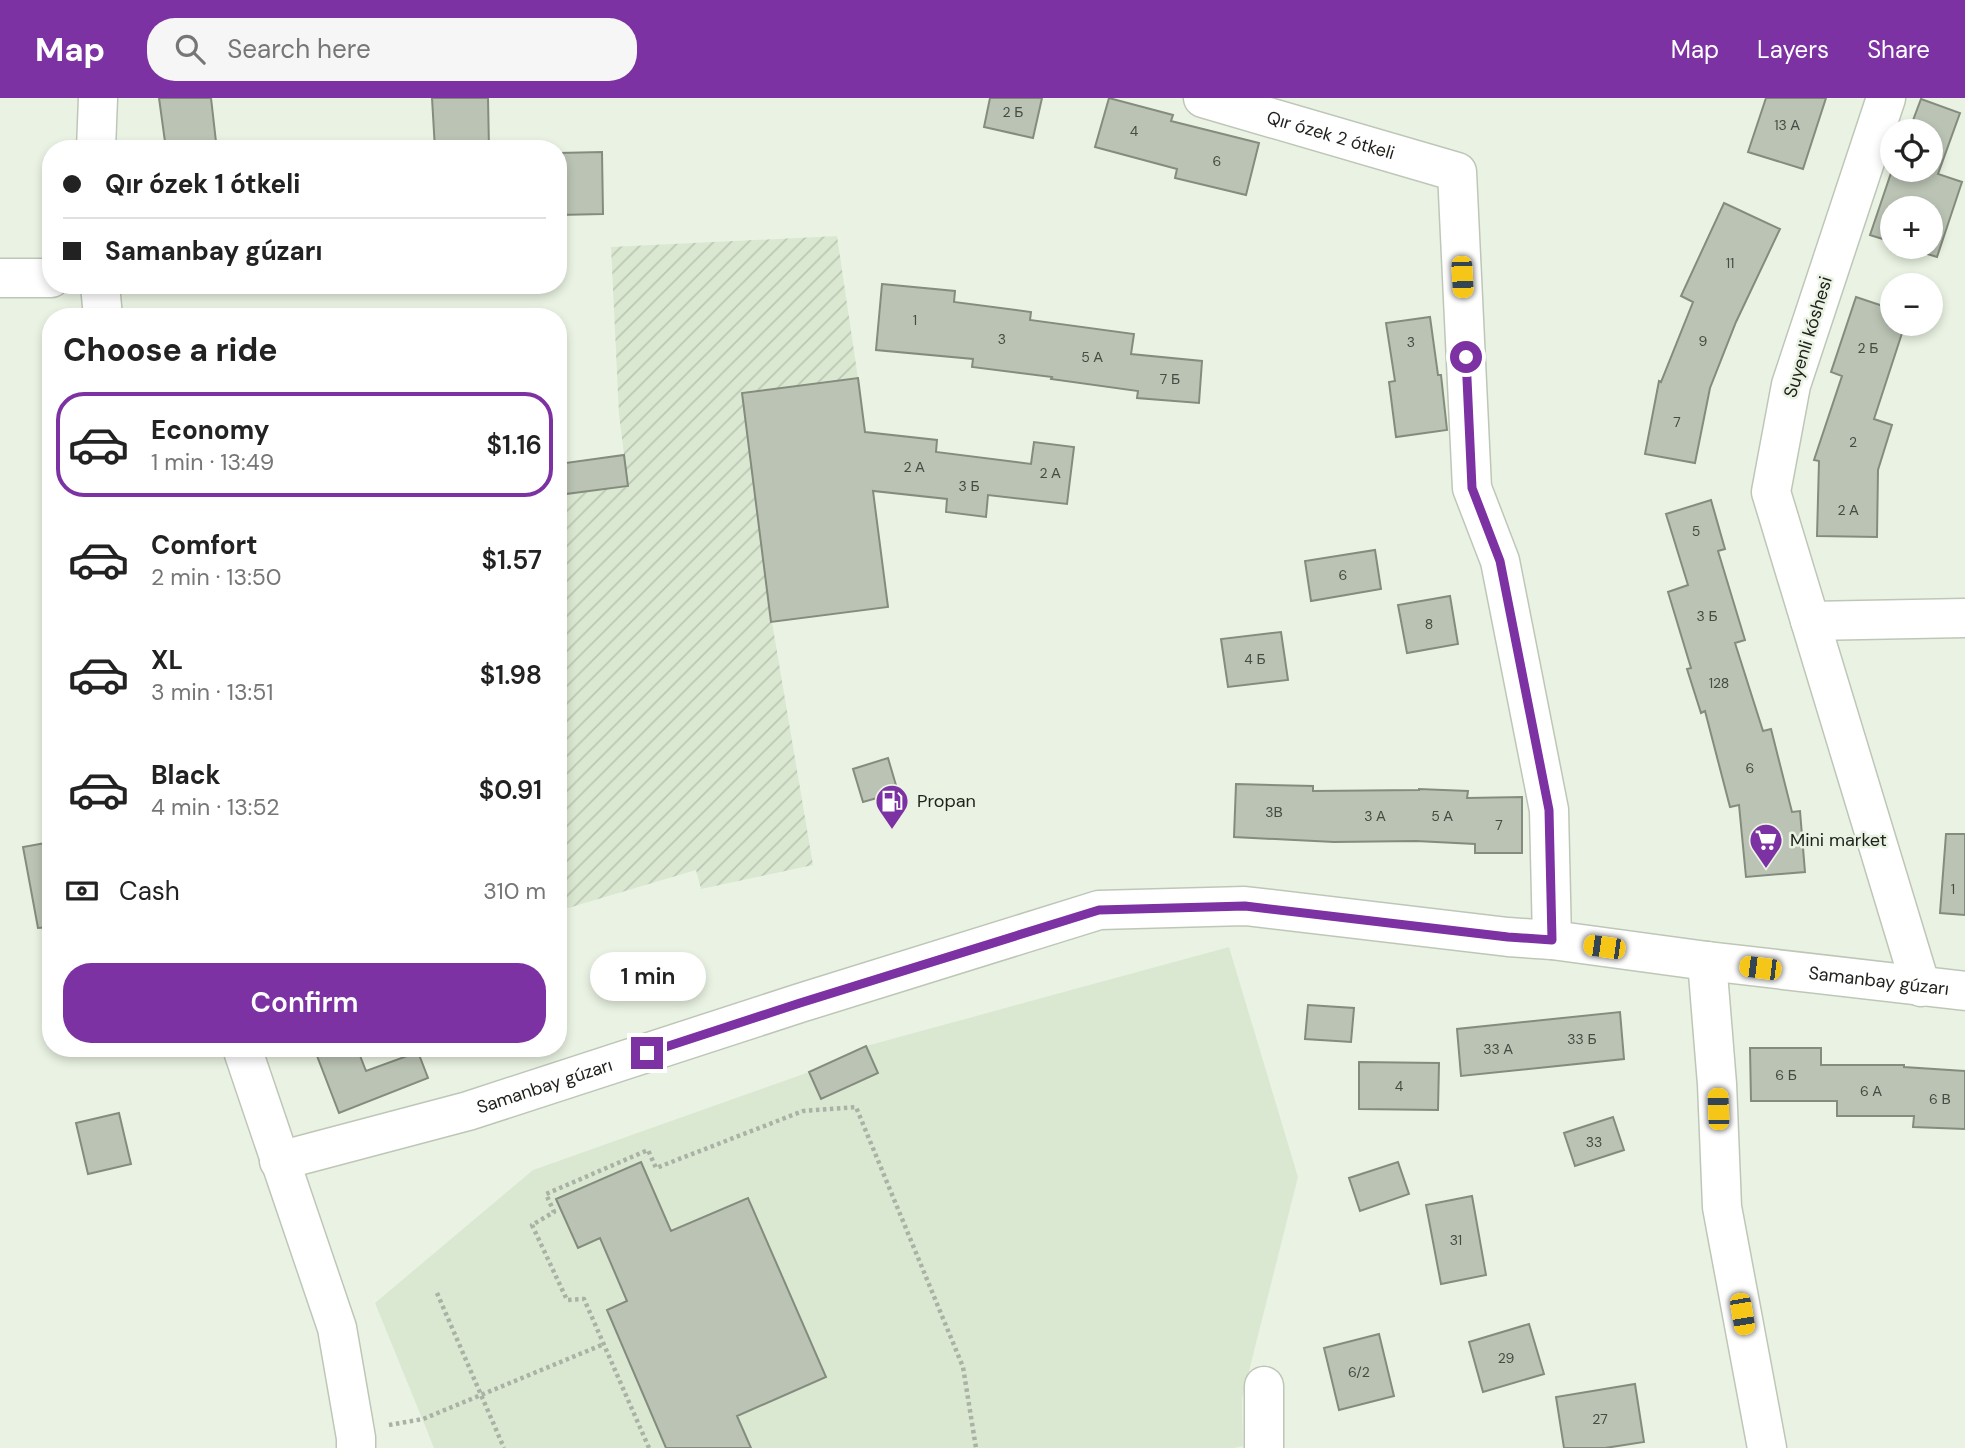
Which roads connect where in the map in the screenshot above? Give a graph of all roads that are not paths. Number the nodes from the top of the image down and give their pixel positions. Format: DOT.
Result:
graph roads {
  1 [pos="98,98"];
  2 [pos="1203,98"];
  3 [pos="1886,98"];
  4 [pos="96,140"];
  5 [pos="0,278"];
  6 [pos="42,278"];
  7 [pos="1965,618"];
  8 [pos="1810,621"];
  9 [pos="1552,940"];
  10 [pos="1707,961"];
  11 [pos="1921,987"];
  12 [pos="1965,991"];
  13 [pos="245,1057"];
  14 [pos="279,1161"];
  15 [pos="1264,1387"];
  16 [pos="356,1448"];
  17 [pos="1264,1448"];
  18 [pos="1767,1448"];
  1 -- 4 [label="street"];
  2 -- 9 [label="street, Qır ózek 2 ótkeli"];
  3 -- 8 [label="street, Suyenli kóshesi"];
  5 -- 6 [label="street"];
  7 -- 8 [label="street"];
  8 -- 11 [label="street, Suyenli kóshesi"];
  9 -- 10 [label="street, Samanbay gúzarı"];
  9 -- 14 [label="street, Samanbay gúzarı"];
  10 -- 11 [label="street, Samanbay gúzarı"];
  10 -- 18 [label="street"];
  11 -- 12 [label="street, Samanbay gúzarı"];
  13 -- 14 [label="street"];
  14 -- 16 [label="street"];
  15 -- 17 [label="street"];
}
